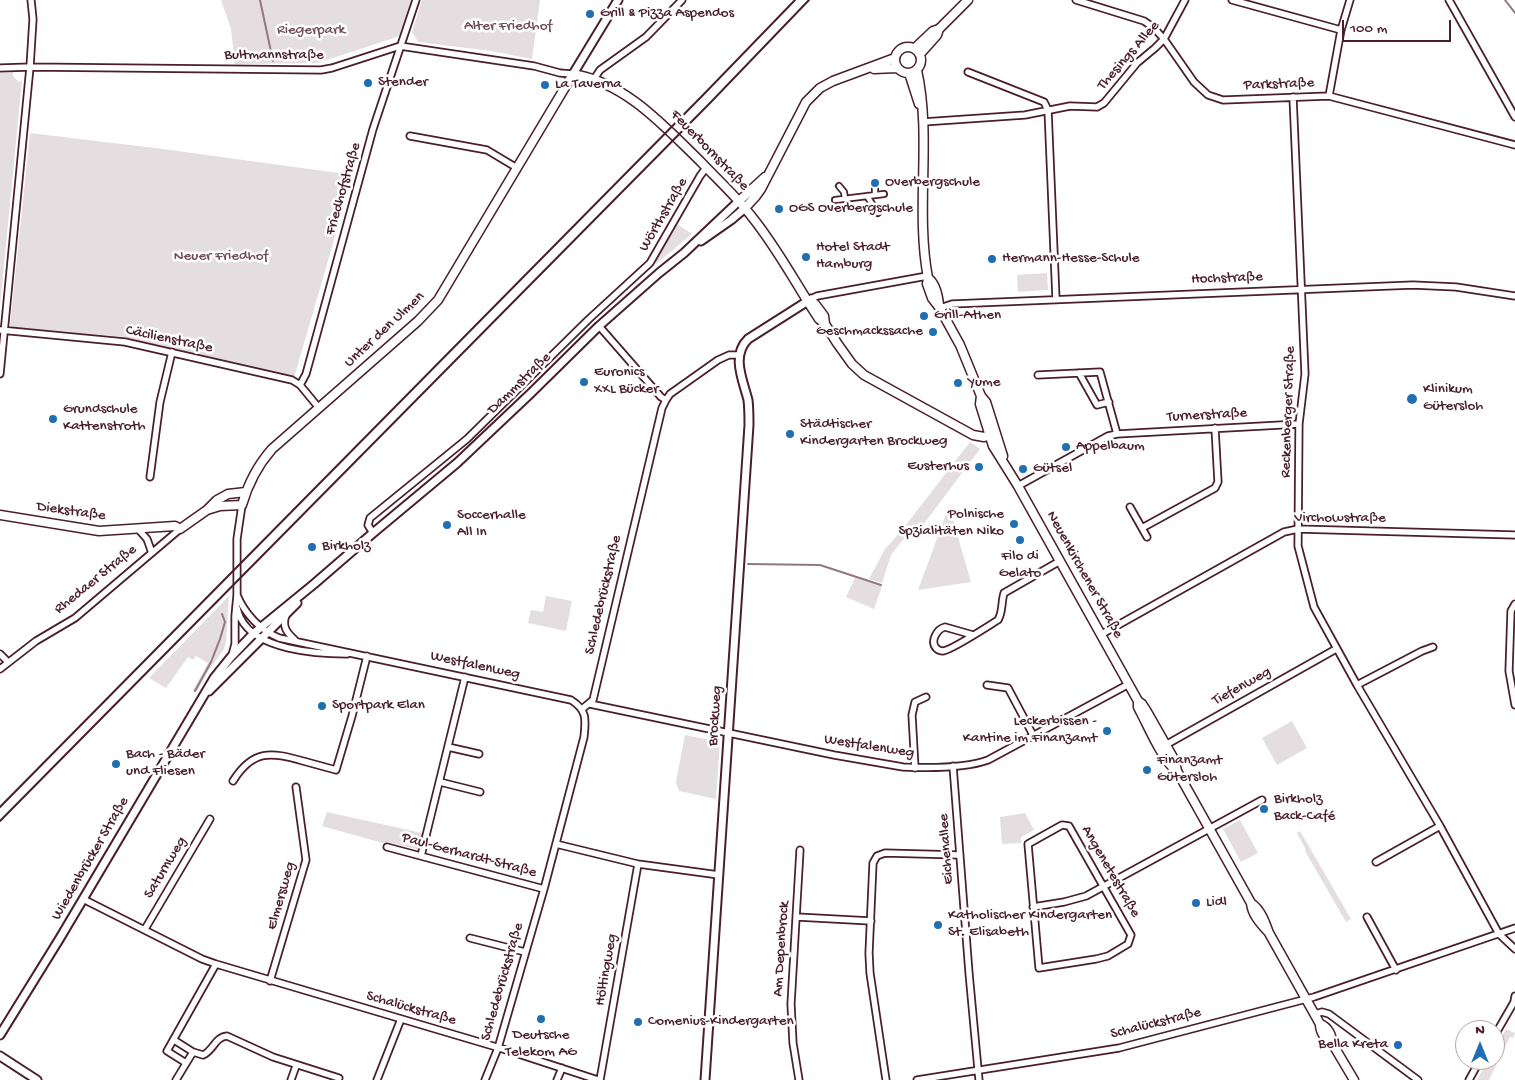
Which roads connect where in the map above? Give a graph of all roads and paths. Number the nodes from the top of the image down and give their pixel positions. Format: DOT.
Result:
graph roads {
  1 [pos="31,0"];
  2 [pos="416,0"];
  3 [pos="618,0"];
  4 [pos="682,0"];
  5 [pos="968,0"];
  6 [pos="1076,0"];
  7 [pos="1185,0"];
  8 [pos="1232,0"];
  9 [pos="1350,0"];
  10 [pos="1449,0"];
  11 [pos="1341,30"];
  12 [pos="1164,39"];
  13 [pos="400,46"];
  14 [pos="918,51"];
  15 [pos="895,58"];
  16 [pos="30,67"];
  17 [pos="0,68"];
  18 [pos="897,68"];
  19 [pos="864,70"];
  20 [pos="917,70"];
  21 [pos="968,72"];
  22 [pos="909,73"];
  23 [pos="573,74"];
  24 [pos="594,79"];
  25 [pos="1329,96"];
  26 [pos="1293,97"];
  27 [pos="1048,110"];
  28 [pos="1515,117"];
  29 [pos="923,120"];
  30 [pos="410,136"];
  31 [pos="1515,145"];
  32 [pos="517,168"];
  33 [pos="706,168"];
  34 [pos="839,186"];
  35 [pos="876,186"];
  36 [pos="884,194"];
  37 [pos="875,195"];
  38 [pos="867,196"];
  39 [pos="844,199"];
  40 [pos="835,200"];
  41 [pos="742,204"];
  42 [pos="885,209"];
  43 [pos="650,263"];
  44 [pos="659,273"];
  45 [pos="928,277"];
  46 [pos="1301,289"];
  47 [pos="1515,296"];
  48 [pos="1056,299"];
  49 [pos="809,300"];
  50 [pos="940,308"];
  51 [pos="599,326"];
  52 [pos="2,330"];
  53 [pos="172,352"];
  54 [pos="739,355"];
  55 [pos="1079,373"];
  56 [pos="0,374"];
  57 [pos="1038,375"];
  58 [pos="300,385"];
  59 [pos="666,400"];
  60 [pos="1109,402"];
  61 [pos="319,408"];
  62 [pos="1299,424"];
  63 [pos="1215,428"];
  64 [pos="993,434"];
  65 [pos="1117,434"];
  66 [pos="150,477"];
  67 [pos="1018,486"];
  68 [pos="246,492"];
  69 [pos="242,505"];
  70 [pos="1130,507"];
  71 [pos="207,510"];
  72 [pos="0,515"];
  73 [pos="1142,528"];
  74 [pos="138,529"];
  75 [pos="180,529"];
  76 [pos="1298,529"];
  77 [pos="373,532"];
  78 [pos="1515,535"];
  79 [pos="1147,537"];
  80 [pos="152,553"];
  81 [pos="1060,561"];
  82 [pos="312,586"];
  83 [pos="238,595"];
  84 [pos="1515,604"];
  85 [pos="236,606"];
  86 [pos="286,615"];
  87 [pos="261,627"];
  88 [pos="268,632"];
  89 [pos="254,633"];
  90 [pos="1102,634"];
  91 [pos="974,635"];
  92 [pos="262,638"];
  93 [pos="297,641"];
  94 [pos="1433,647"];
  95 [pos="1336,649"];
  96 [pos="0,654"];
  97 [pos="360,654"];
  98 [pos="367,656"];
  99 [pos="231,657"];
  100 [pos="8,662"];
  101 [pos="0,669"];
  102 [pos="465,677"];
  103 [pos="1129,684"];
  104 [pos="987,685"];
  105 [pos="1357,685"];
  106 [pos="204,696"];
  107 [pos="926,697"];
  108 [pos="590,704"];
  109 [pos="1515,705"];
  110 [pos="582,709"];
  111 [pos="729,732"];
  112 [pos="1033,735"];
  113 [pos="1163,746"];
  114 [pos="448,747"];
  115 [pos="479,754"];
  116 [pos="953,766"];
  117 [pos="915,768"];
  118 [pos="233,781"];
  119 [pos="440,782"];
  120 [pos="296,787"];
  121 [pos="480,792"];
  122 [pos="1262,800"];
  123 [pos="210,819"];
  124 [pos="1440,826"];
  125 [pos="1210,829"];
  126 [pos="556,844"];
  127 [pos="387,847"];
  128 [pos="800,850"];
  129 [pos="959,854"];
  130 [pos="421,856"];
  131 [pos="1376,862"];
  132 [pos="638,864"];
  133 [pos="719,875"];
  134 [pos="1103,886"];
  135 [pos="544,889"];
  136 [pos="83,899"];
  137 [pos="1033,907"];
  138 [pos="797,917"];
  139 [pos="1367,917"];
  140 [pos="871,921"];
  141 [pos="1515,928"];
  142 [pos="144,929"];
  143 [pos="1499,934"];
  144 [pos="470,938"];
  145 [pos="1515,949"];
  146 [pos="525,952"];
  147 [pos="216,964"];
  148 [pos="1396,970"];
  149 [pos="270,981"];
  150 [pos="1307,999"];
  151 [pos="1515,1000"];
  152 [pos="1315,1014"];
  153 [pos="401,1020"];
  154 [pos="1503,1020"];
  155 [pos="0,1036"];
  156 [pos="174,1040"];
  157 [pos="498,1048"];
  158 [pos="193,1052"];
  159 [pos="0,1056"];
  160 [pos="186,1063"];
  161 [pos="296,1066"];
  162 [pos="562,1068"];
  163 [pos="978,1070"];
  164 [pos="339,1078"];
  165 [pos="37,1080"];
  166 [pos="176,1080"];
  167 [pos="291,1080"];
  168 [pos="377,1080"];
  169 [pos="485,1080"];
  170 [pos="557,1080"];
  171 [pos="599,1080"];
  172 [pos="705,1080"];
  173 [pos="799,1080"];
  174 [pos="886,1080"];
  175 [pos="917,1080"];
  176 [pos="979,1080"];
  177 [pos="1353,1080"];
  178 [pos="1418,1080"];
  1 -- 16 [label="street"];
  2 -- 13 [label="street, Friedhofstraße"];
  3 -- 23 [label="street, Unter den Ulmen"];
  4 -- 24 [label="street"];
  5 -- 14 [label="main road"];
  6 -- 12 [label="street, Parkstraße"];
  7 -- 12 [label="street, Thesings Allee"];
  8 -- 11 [label="street"];
  9 -- 11 [label="street"];
  10 -- 28 [label="street"];
  11 -- 25 [label="street"];
  12 -- 26 [label="street, Parkstraße"];
  12 -- 27 [label="street, Thesings Allee"];
  13 -- 16 [label="street, Bultmannstraße"];
  13 -- 23 [label="street, Bultmannstraße"];
  13 -- 58 [label="street, Friedhofstraße"];
  14 -- 15 [label="main road"];
  14 -- 20 [label="main road"];
  15 -- 18 [label="main road"];
  15 -- 19 [label="main road, Dammstraße"];
  16 -- 17 [label="street, Bultmannstraße"];
  16 -- 52 [label="street"];
  18 -- 19 [label="main road, Dammstraße"];
  18 -- 22 [label="main road"];
  19 -- 41 [label="main road, Dammstraße"];
  20 -- 22 [label="main road"];
  20 -- 29 [label="main road, Neuenkirchener Straße"];
  21 -- 27 [label="street"];
  22 -- 29 [label="main road, Neuenkirchener Straße"];
  23 -- 24 [label="main road, Feuerbornstraße"];
  23 -- 32 [label="main road, Unter den Ulmen"];
  24 -- 33 [label="main road, Feuerbornstraße"];
  25 -- 26 [label="street, Parkstraße"];
  25 -- 31 [label="street, Parkstraße"];
  26 -- 46 [label="street, Reckenberger Straße"];
  27 -- 29 [label="street, Thesings Allee"];
  27 -- 48 [label="street"];
  29 -- 45 [label="main road, Neuenkirchener Straße"];
  30 -- 32 [label="street"];
  32 -- 61 [label="main road, Unter den Ulmen"];
  33 -- 41 [label="main road, Feuerbornstraße"];
  33 -- 43 [label="street, Wörthstraße"];
  34 -- 39 [label="street"];
  35 -- 37 [label="street"];
  36 -- 37 [label="street"];
  37 -- 38 [label="street"];
  38 -- 39 [label="street"];
  38 -- 42 [label="street"];
  39 -- 40 [label="street"];
  41 -- 44 [label="street, Dammstraße"];
  41 -- 49 [label="main road, Feuerbornstraße"];
  43 -- 44 [label="street, Wörthstraße"];
  43 -- 77 [label="street, Dammstraße"];
  44 -- 51 [label="street, Dammstraße"];
  45 -- 49 [label="street"];
  45 -- 50 [label="main road, Neuenkirchener Straße"];
  46 -- 47 [label="street, Hochstraße"];
  46 -- 48 [label="street, Hochstraße"];
  46 -- 62 [label="street, Reckenberger Straße"];
  48 -- 50 [label="street, Hochstraße"];
  49 -- 54 [label="street"];
  49 -- 64 [label="main road, Feuerbornstraße"];
  50 -- 64 [label="main road, Neuenkirchener Straße"];
  51 -- 59 [label="street"];
  51 -- 77 [label="street, Dammstraße"];
  52 -- 53 [label="street, Cäcilienstraße"];
  52 -- 56 [label="street"];
  53 -- 58 [label="street, Cäcilienstraße"];
  53 -- 66 [label="street"];
  54 -- 59 [label="street"];
  54 -- 111 [label="street, Brockweg"];
  55 -- 57 [label="street"];
  55 -- 60 [label="street"];
  55 -- 60 [label="street"];
  58 -- 61 [label="street"];
  59 -- 108 [label="street, Schledebrückstraße"];
  60 -- 65 [label="street"];
  61 -- 68 [label="main road, Unter den Ulmen"];
  62 -- 63 [label="street, Turnerstraße"];
  62 -- 76 [label="street, Reckenberger Straße"];
  63 -- 65 [label="street, Turnerstraße"];
  63 -- 73 [label="street"];
  64 -- 67 [label="main road, Neuenkirchener Straße"];
  65 -- 67 [label="street, Turnerstraße"];
  67 -- 81 [label="main road, Neuenkirchener Straße"];
  68 -- 69 [label="main road, Unter den Ulmen"];
  68 -- 71 [label="main road, Rhedaer Straße"];
  69 -- 71 [label="main road, Rhedaer Straße"];
  69 -- 83 [label="street, Unter den Ulmen"];
  70 -- 73 [label="street"];
  71 -- 75 [label="main road, Rhedaer Straße"];
  72 -- 74 [label="main road, Diekstraße"];
  73 -- 79 [label="street"];
  74 -- 75 [label="main road, Diekstraße"];
  74 -- 80 [label="street"];
  75 -- 80 [label="street, Rhedaer Straße"];
  76 -- 78 [label="street, Virchowstraße"];
  76 -- 90 [label="street, Virchowstraße"];
  76 -- 95 [label="street, Reckenberger Straße"];
  77 -- 82 [label="street, Dammstraße"];
  80 -- 100 [label="street, Rhedaer Straße"];
  81 -- 90 [label="main road, Neuenkirchener Straße"];
  81 -- 91 [label="street"];
  82 -- 86 [label="street, Dammstraße"];
  82 -- 87 [label="street, Dammstraße"];
  83 -- 85 [label="street, Unter den Ulmen"];
  83 -- 87 [label="street"];
  84 -- 109 [label="street"];
  85 -- 89 [label="street"];
  85 -- 99 [label="street, Unter den Ulmen"];
  86 -- 88 [label="street, Dammstraße"];
  86 -- 93 [label="street"];
  87 -- 88 [label="street, Westfalenweg"];
  87 -- 89 [label="street, Wiedenbrücker Straße"];
  88 -- 92 [label="street, Dammstraße"];
  88 -- 93 [label="street, Westfalenweg"];
  89 -- 92 [label="street, Westfalenweg"];
  89 -- 99 [label="street, Wiedenbrücker Straße"];
  90 -- 103 [label="main road, Neuenkirchener Straße"];
  91 -- 91 [label="street"];
  92 -- 97 [label="street, Westfalenweg"];
  92 -- 106 [label="street, Wiedenbrücker Straße"];
  93 -- 97 [label="street, Westfalenweg"];
  94 -- 105 [label="street"];
  95 -- 105 [label="street, Reckenberger Straße"];
  95 -- 113 [label="street, Tiefenweg"];
  96 -- 100 [label="street"];
  97 -- 98 [label="street, Westfalenweg"];
  98 -- 102 [label="street, Westfalenweg"];
  98 -- 118 [label="street"];
  99 -- 106 [label="street, Wiedenbrücker Straße"];
  100 -- 101 [label="street, Rhedaer Straße"];
  102 -- 110 [label="street, Westfalenweg"];
  102 -- 114 [label="street"];
  103 -- 112 [label="street, Westfalenweg"];
  103 -- 113 [label="main road, Neuenkirchener Straße"];
  104 -- 112 [label="street"];
  105 -- 124 [label="street, Reckenberger Straße"];
  106 -- 136 [label="street, Wiedenbrücker Straße"];
  107 -- 117 [label="street"];
  108 -- 110 [label="street"];
  108 -- 111 [label="street, Westfalenweg"];
  110 -- 126 [label="street, Schledebrückstraße"];
  111 -- 117 [label="street, Westfalenweg"];
  111 -- 133 [label="street, Brockweg"];
  112 -- 116 [label="street, Westfalenweg"];
  113 -- 125 [label="main road, Neuenkirchener Straße"];
  114 -- 115 [label="street"];
  114 -- 119 [label="street"];
  116 -- 117 [label="street, Westfalenweg"];
  116 -- 129 [label="street, Eichenallee"];
  119 -- 121 [label="street"];
  119 -- 130 [label="street"];
  120 -- 149 [label="street, Elmersweg"];
  122 -- 125 [label="street"];
  123 -- 142 [label="street, Saturnweg"];
  124 -- 131 [label="street"];
  124 -- 143 [label="street, Reckenberger Straße"];
  125 -- 134 [label="street"];
  125 -- 150 [label="main road, Neuenkirchener Straße"];
  126 -- 132 [label="street"];
  126 -- 135 [label="street, Schledebrückstraße"];
  127 -- 130 [label="street, Paul-Gerhardt-Straße"];
  128 -- 138 [label="street, Am Depenbrock"];
  129 -- 140 [label="street"];
  129 -- 163 [label="street, Eichenallee"];
  130 -- 135 [label="street, Paul-Gerhardt-Straße"];
  132 -- 133 [label="street"];
  132 -- 171 [label="street, Höltingweg"];
  133 -- 172 [label="street, Brockweg"];
  134 -- 137 [label="street"];
  134 -- 137 [label="street, Angenetestraße"];
  134 -- 137 [label="street, Angenetestraße"];
  135 -- 146 [label="street, Schledebrückstraße"];
  136 -- 142 [label="street, Schalückstraße"];
  136 -- 155 [label="street, Wiedenbrücker Straße"];
  138 -- 140 [label="street"];
  138 -- 173 [label="street, Am Depenbrock"];
  139 -- 148 [label="street"];
  140 -- 174 [label="street"];
  141 -- 143 [label="street, Schalückstraße"];
  142 -- 147 [label="street, Schalückstraße"];
  143 -- 145 [label="street, Reckenberger Straße"];
  143 -- 148 [label="street, Schalückstraße"];
  144 -- 146 [label="street"];
  146 -- 157 [label="street, Schledebrückstraße"];
  147 -- 149 [label="street, Schalückstraße"];
  147 -- 156 [label="street"];
  148 -- 150 [label="street, Schalückstraße"];
  149 -- 153 [label="street, Schalückstraße"];
  150 -- 152 [label="main road, Neuenkirchener Straße"];
  150 -- 163 [label="street, Schalückstraße"];
  151 -- 154 [label="street"];
  152 -- 177 [label="main road, Neuenkirchener Straße"];
  152 -- 178 [label="street"];
  153 -- 157 [label="street, Schalückstraße"];
  153 -- 168 [label="street"];
  156 -- 158 [label="street"];
  156 -- 160 [label="street"];
  157 -- 162 [label="street, Schalückstraße"];
  157 -- 169 [label="street, Schledebrückstraße"];
  158 -- 160 [label="street"];
  158 -- 161 [label="street"];
  159 -- 165 [label="street"];
  160 -- 166 [label="street"];
  161 -- 164 [label="street"];
  161 -- 167 [label="street"];
  162 -- 170 [label="street"];
  162 -- 171 [label="street, Schalückstraße"];
  163 -- 175 [label="street, Schalückstraße"];
  163 -- 176 [label="street, Eichenallee"];
}
